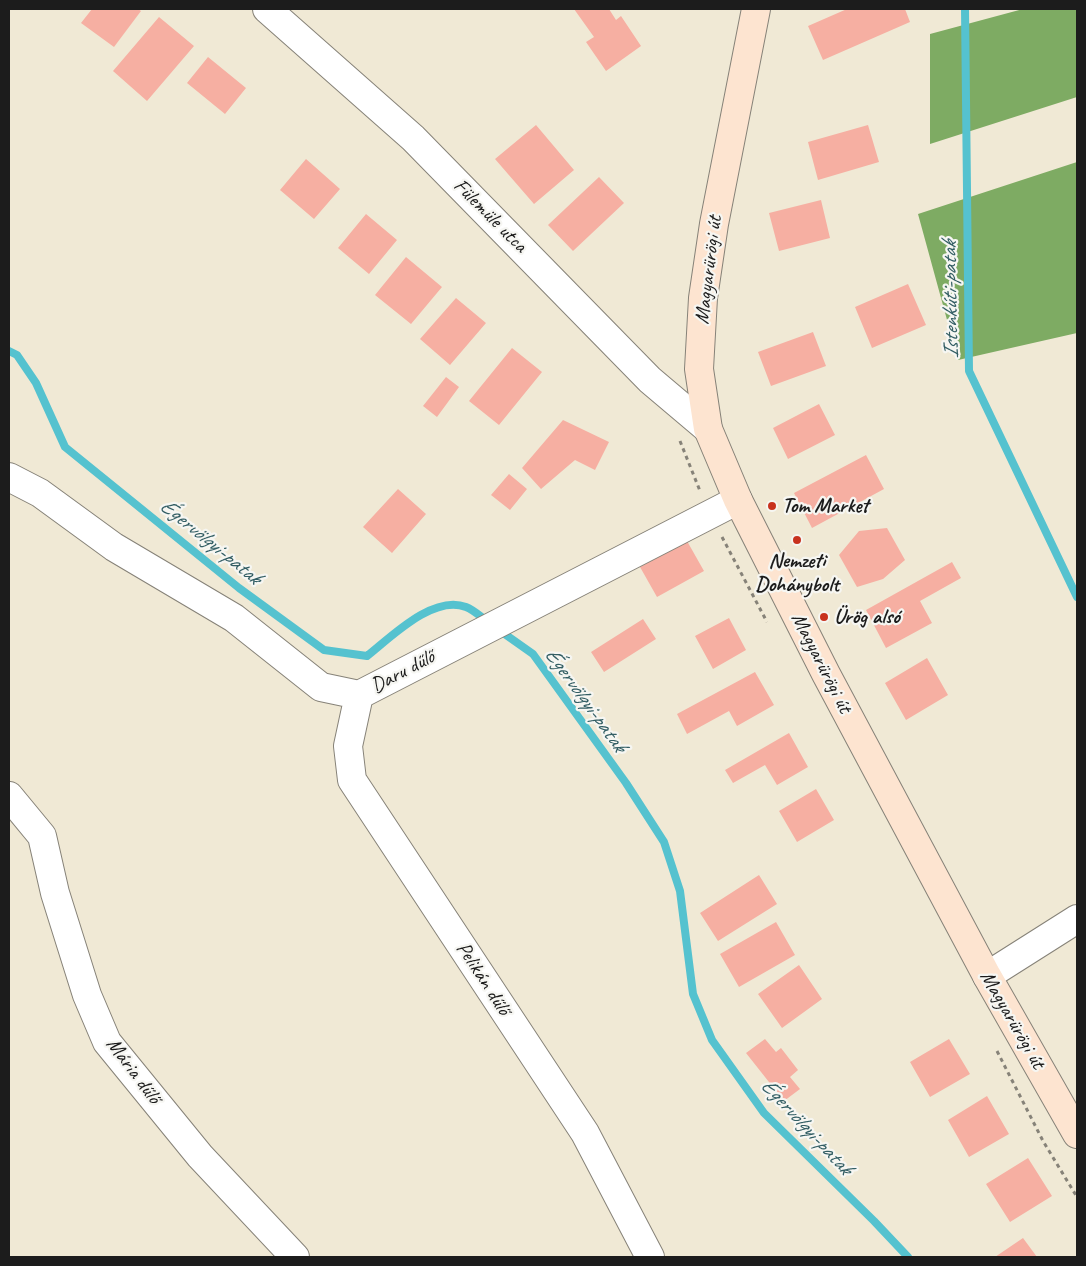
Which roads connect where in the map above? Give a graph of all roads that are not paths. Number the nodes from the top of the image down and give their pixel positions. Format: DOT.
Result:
graph roads {
  1 [pos="267,9"];
  2 [pos="756,9"];
  3 [pos="708,429"];
  4 [pos="9,477"];
  5 [pos="738,500"];
  6 [pos="359,695"];
  7 [pos="9,796"];
  8 [pos="1077,919"];
  9 [pos="987,976"];
  10 [pos="1077,1134"];
  11 [pos="295,1257"];
  12 [pos="650,1257"];
  1 -- 3 [label="street, Fülemüle utca"];
  2 -- 3 [label="main road, Magyarürögi út"];
  3 -- 5 [label="main road, Magyarürögi út"];
  4 -- 6 [label="street, Daru dűlő"];
  5 -- 6 [label="street, Daru dűlő"];
  5 -- 9 [label="main road, Magyarürögi út"];
  6 -- 12 [label="street, Pelikán dűlő"];
  7 -- 11 [label="street, Mária dűlő"];
  8 -- 9 [label="street"];
  9 -- 10 [label="main road, Magyarürögi út"];
}
